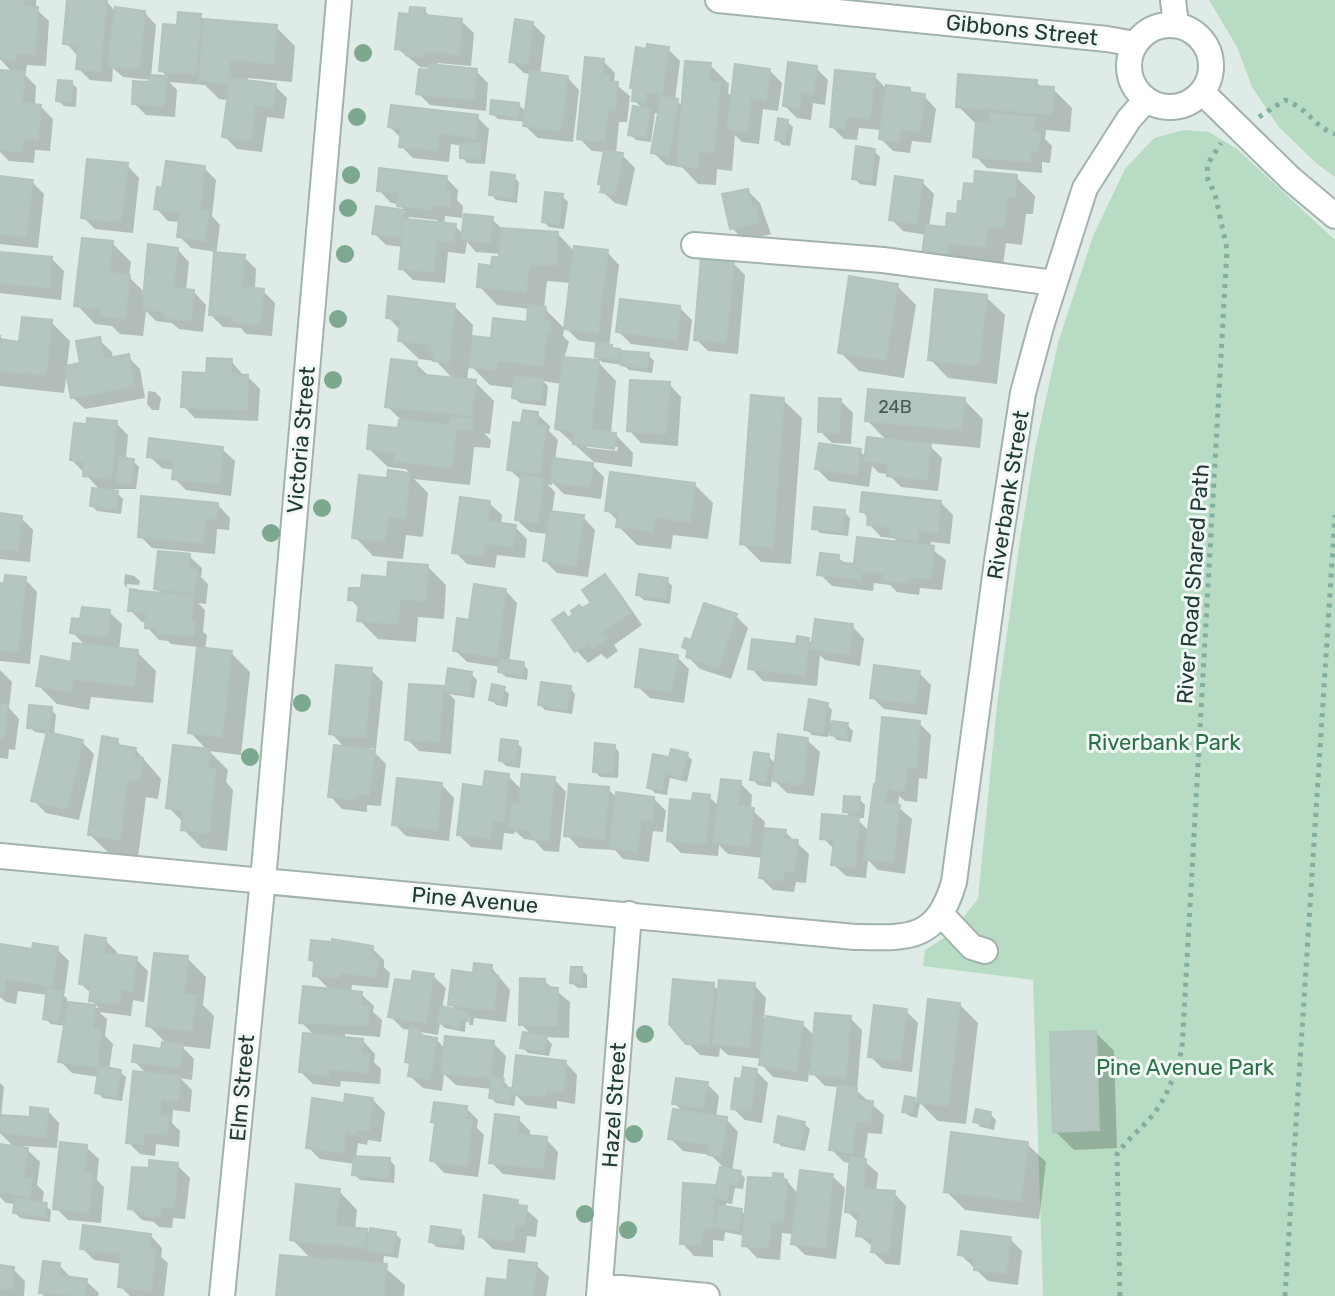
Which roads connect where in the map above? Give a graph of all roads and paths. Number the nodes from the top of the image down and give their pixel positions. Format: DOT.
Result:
graph roads {
  1 [pos="339,0"];
  2 [pos="718,0"];
  3 [pos="1173,0"];
  4 [pos="817,4"];
  5 [pos="1176,25"];
  6 [pos="1135,44"];
  7 [pos="1202,92"];
  8 [pos="1146,100"];
  9 [pos="1242,130"];
  10 [pos="1335,134"];
  11 [pos="1333,214"];
  12 [pos="694,245"];
  13 [pos="1054,283"];
  14 [pos="1335,515"];
  15 [pos="0,856"];
  16 [pos="262,881"];
  17 [pos="629,914"];
  18 [pos="941,914"];
  19 [pos="985,951"];
  20 [pos="600,1291"];
  21 [pos="222,1296"];
  22 [pos="707,1296"];
  23 [pos="1120,1296"];
  24 [pos="1285,1296"];
  1 -- 16 [label="street, Victoria Street"];
  2 -- 4 [label="street, Gibbons Street"];
  3 -- 5 [label="street"];
  4 -- 6 [label="street, Gibbons Street"];
  5 -- 6 [label="street"];
  5 -- 7 [label="street"];
  6 -- 8 [label="street"];
  7 -- 8 [label="street"];
  7 -- 9 [label="street"];
  8 -- 13 [label="street, Riverbank Street"];
  9 -- 10 [label="path, River Road Shared Path"];
  9 -- 11 [label="street"];
  9 -- 23 [label="path, River Road Shared Path"];
  12 -- 13 [label="street"];
  13 -- 18 [label="street, Riverbank Street"];
  14 -- 24 [label="path"];
  15 -- 16 [label="street, Pine Avenue"];
  16 -- 17 [label="street, Pine Avenue"];
  16 -- 21 [label="street, Elm Street"];
  17 -- 18 [label="street, Pine Avenue"];
  17 -- 20 [label="street, Hazel Street"];
  18 -- 19 [label="street"];
  20 -- 22 [label="street"];
}
